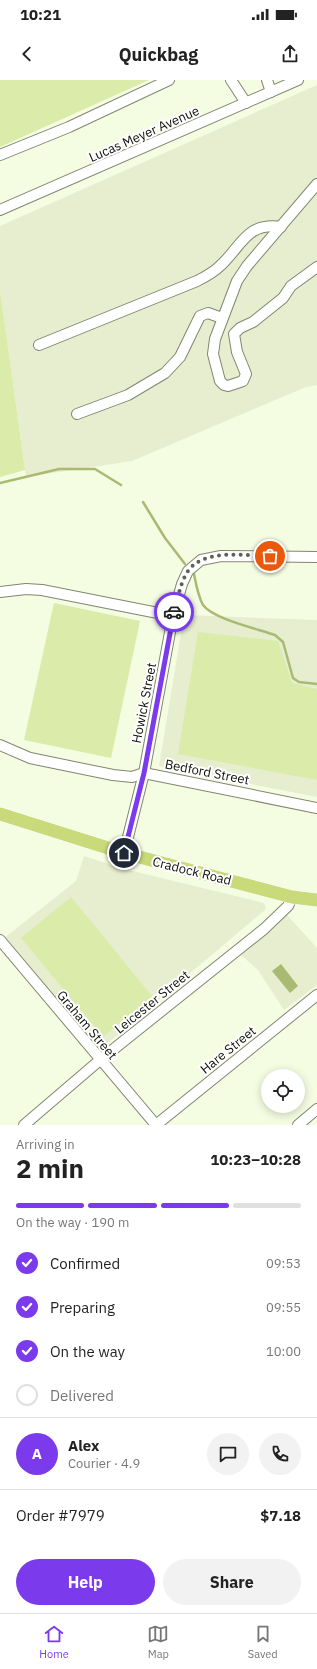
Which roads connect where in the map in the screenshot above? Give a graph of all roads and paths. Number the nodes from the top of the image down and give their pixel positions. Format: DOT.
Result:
graph roads {
  1 [pos="231,80"];
  2 [pos="266,80"];
  3 [pos="298,80"];
  4 [pos="166,81"];
  5 [pos="271,92"];
  6 [pos="246,103"];
  7 [pos="0,155"];
  8 [pos="317,184"];
  9 [pos="0,210"];
  10 [pos="281,227"];
  11 [pos="317,266"];
  12 [pos="222,318"];
  13 [pos="39,345"];
  14 [pos="77,414"];
  15 [pos="317,557"];
  16 [pos="0,592"];
  17 [pos="173,616"];
  18 [pos="0,745"];
  19 [pos="144,773"];
  20 [pos="317,808"];
  21 [pos="0,814"];
  22 [pos="124,853"];
  23 [pos="292,897"];
  24 [pos="317,900"];
  25 [pos="0,940"];
  26 [pos="317,995"];
  27 [pos="100,1060"];
  28 [pos="317,1109"];
  29 [pos="24,1125"];
  30 [pos="156,1125"];
  31 [pos="298,1125"];
  1 -- 6 [label="street"];
  2 -- 5 [label="street"];
  3 -- 5 [label="street, Lucas Meyer Avenue"];
  4 -- 7 [label="street"];
  5 -- 6 [label="street, Lucas Meyer Avenue"];
  6 -- 9 [label="street, Lucas Meyer Avenue"];
  8 -- 10 [label="street"];
  10 -- 12 [label="street"];
  10 -- 13 [label="street"];
  11 -- 12 [label="street"];
  12 -- 14 [label="street"];
  15 -- 17 [label="street, Howick Street"];
  16 -- 17 [label="street"];
  17 -- 19 [label="street, Howick Street"];
  18 -- 19 [label="street, Bedford Street"];
  19 -- 20 [label="street, Bedford Street"];
  19 -- 22 [label="street, Howick Street"];
  21 -- 22 [label="main road, Cradock Road"];
  22 -- 23 [label="main road, Cradock Road"];
  23 -- 24 [label="main road, Cradock Road"];
  23 -- 27 [label="street, Leicester Street"];
  25 -- 27 [label="street, Graham Street"];
  26 -- 30 [label="street, Hare Street"];
  27 -- 29 [label="street, Leicester Street"];
  27 -- 30 [label="street, Graham Street"];
  28 -- 31 [label="street"];
}
